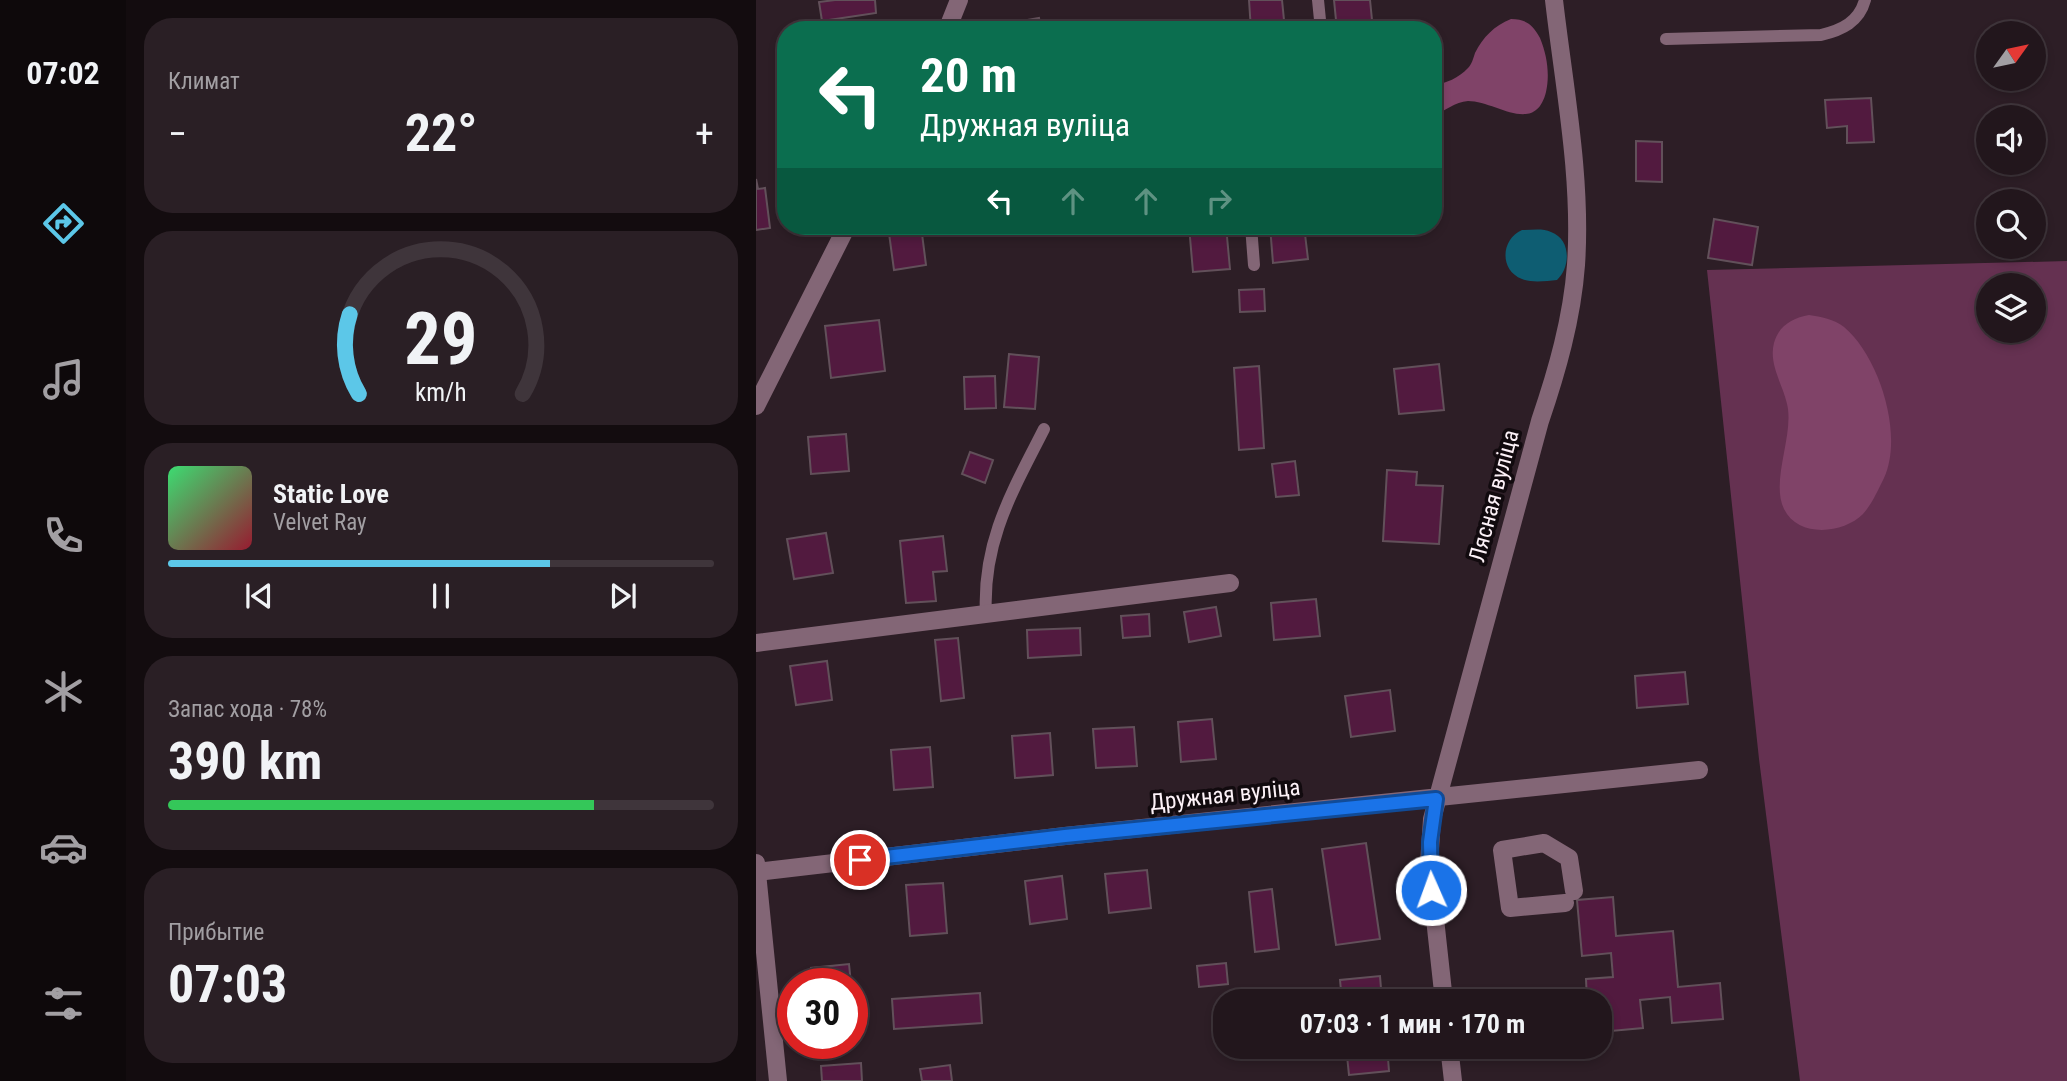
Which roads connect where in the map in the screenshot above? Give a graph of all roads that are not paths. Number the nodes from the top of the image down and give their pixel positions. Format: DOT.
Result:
graph roads {
  1 [pos="960,0"];
  2 [pos="1318,0"];
  3 [pos="1554,0"];
  4 [pos="1865,0"];
  5 [pos="951,21"];
  6 [pos="1320,21"];
  7 [pos="1666,39"];
  8 [pos="842,235"];
  9 [pos="1252,235"];
  10 [pos="1254,265"];
  11 [pos="756,407"];
  12 [pos="1044,429"];
  13 [pos="1230,583"];
  14 [pos="986,615"];
  15 [pos="756,643"];
  16 [pos="1699,771"];
  17 [pos="1436,799"];
  18 [pos="757,867"];
  19 [pos="1443,989"];
  20 [pos="1450,1059"];
  21 [pos="778,1081"];
  22 [pos="1453,1081"];
  1 -- 5 [label="street"];
  2 -- 6 [label="lane"];
  3 -- 17 [label="street, Лясная вуліца"];
  4 -- 7 [label="lane"];
  8 -- 11 [label="street"];
  9 -- 10 [label="lane"];
  12 -- 14 [label="lane"];
  13 -- 14 [label="street"];
  14 -- 15 [label="street"];
  16 -- 17 [label="street, Дружная вуліца"];
  17 -- 18 [label="street, Дружная вуліца"];
  17 -- 19 [label="street, Лясная вуліца"];
  18 -- 21 [label="street"];
  20 -- 22 [label="street"];
}
